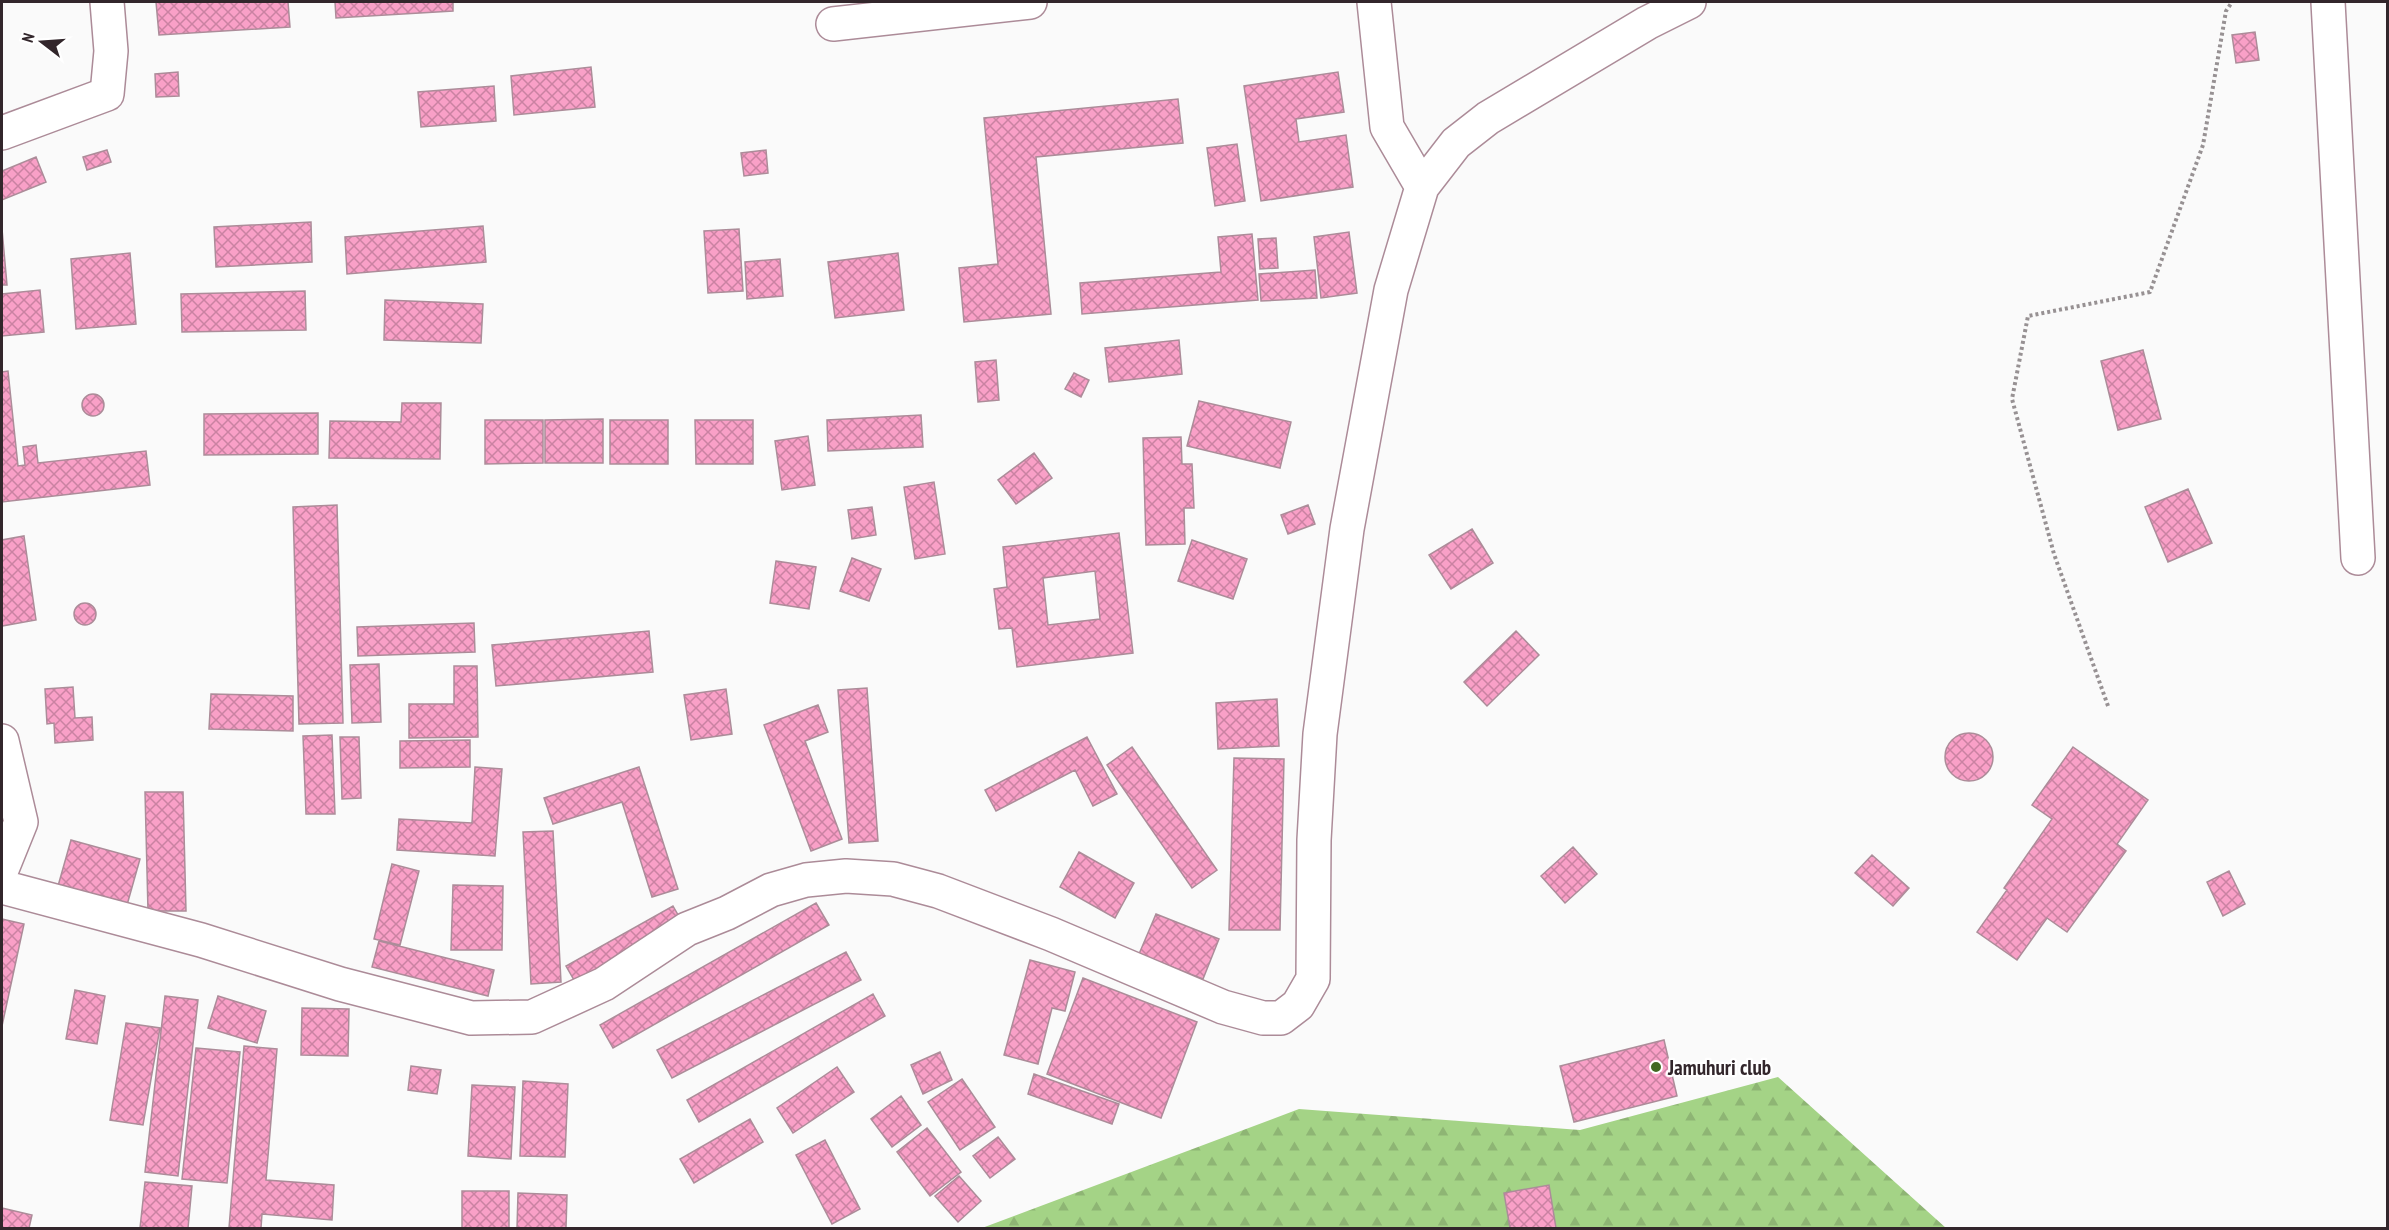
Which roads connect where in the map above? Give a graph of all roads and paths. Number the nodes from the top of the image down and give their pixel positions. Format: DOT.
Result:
graph roads {
  1 [pos="107,2"];
  2 [pos="1030,2"];
  3 [pos="1374,2"];
  4 [pos="1689,2"];
  5 [pos="2232,2"];
  6 [pos="2328,2"];
  7 [pos="833,24"];
  8 [pos="2,133"];
  9 [pos="1422,187"];
  10 [pos="2358,558"];
  11 [pos="2108,706"];
  12 [pos="2,741"];
  13 [pos="2,869"];
  14 [pos="2,886"];
  1 -- 8 [label="street"];
  2 -- 7 [label="street"];
  3 -- 9 [label="street"];
  4 -- 9 [label="street"];
  5 -- 11 [label="path"];
  6 -- 10 [label="street"];
  9 -- 14 [label="street"];
  12 -- 13 [label="street"];
}
